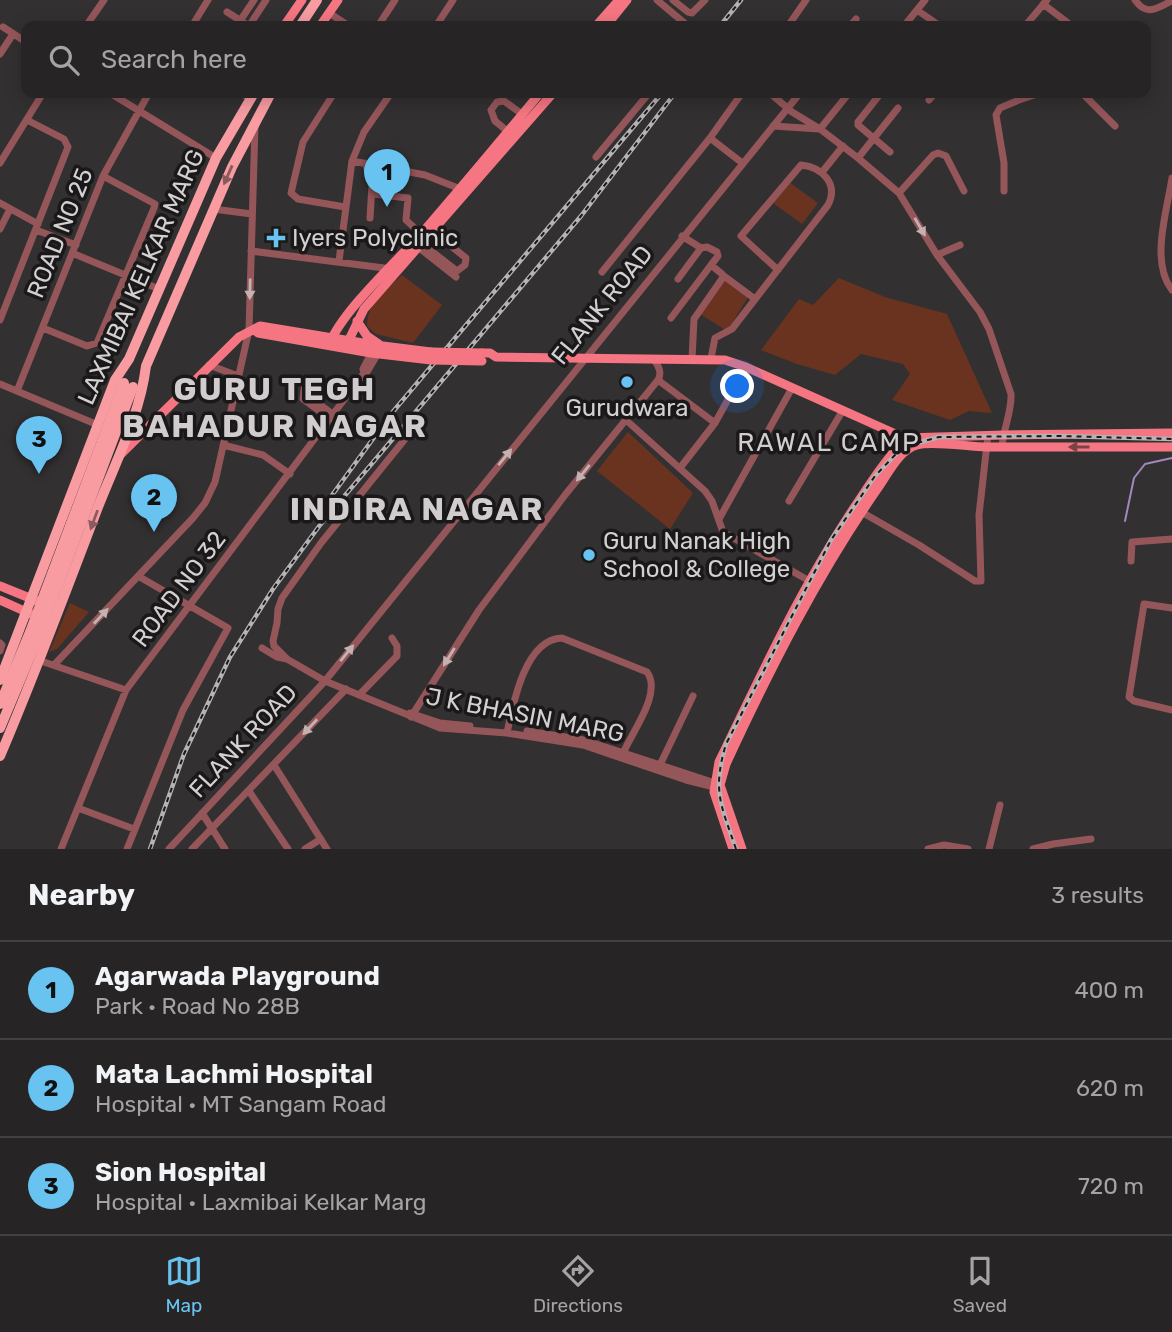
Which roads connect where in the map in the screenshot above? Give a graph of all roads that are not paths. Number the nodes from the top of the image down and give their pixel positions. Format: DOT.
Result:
graph roads {
  1 [pos="104,0"];
  2 [pos="208,0"];
  3 [pos="302,0"];
  4 [pos="319,0"];
  5 [pos="338,0"];
  6 [pos="396,0"];
  7 [pos="453,0"];
  8 [pos="619,0"];
  9 [pos="627,0"];
  10 [pos="657,0"];
  11 [pos="673,0"];
  12 [pos="705,0"];
  13 [pos="806,0"];
  14 [pos="925,0"];
  15 [pos="1135,0"];
  16 [pos="254,1"];
  17 [pos="1172,1"];
  18 [pos="1045,2"];
  19 [pos="263,5"];
  20 [pos="917,10"];
  21 [pos="227,12"];
  22 [pos="329,13"];
  23 [pos="89,21"];
  24 [pos="195,21"];
  25 [pos="240,21"];
  26 [pos="252,21"];
  27 [pos="287,21"];
  28 [pos="304,21"];
  29 [pos="308,21"];
  30 [pos="323,21"];
  31 [pos="341,21"];
  32 [pos="381,21"];
  33 [pos="439,21"];
  34 [pos="600,21"];
  35 [pos="610,21"];
  36 [pos="682,21"];
  37 [pos="791,21"];
  38 [pos="908,21"];
  39 [pos="933,21"];
  40 [pos="1030,21"];
  41 [pos="1066,21"];
  42 [pos="3,27"];
  43 [pos="13,34"];
  44 [pos="21,38"];
  45 [pos="0,54"];
  46 [pos="40,98"];
  47 [pos="118,98"];
  48 [pos="146,98"];
  49 [pos="252,98"];
  50 [pos="268,98"];
  51 [pos="331,98"];
  52 [pos="388,98"];
  53 [pos="536,98"];
  54 [pos="548,98"];
  55 [pos="645,98"];
  56 [pos="738,98"];
  57 [pos="776,98"];
  58 [pos="797,98"];
  59 [pos="845,98"];
  60 [pos="877,98"];
  61 [pos="1015,98"];
  62 [pos="1087,98"];
  63 [pos="898,108"];
  64 [pos="138,110"];
  65 [pos="790,110"];
  66 [pos="523,114"];
  67 [pos="27,120"];
  68 [pos="255,122"];
  69 [pos="773,126"];
  70 [pos="1115,126"];
  71 [pos="792,127"];
  72 [pos="820,129"];
  73 [pos="511,134"];
  74 [pos="710,138"];
  75 [pos="873,139"];
  76 [pos="843,146"];
  77 [pos="890,152"];
  78 [pos="596,157"];
  79 [pos="216,158"];
  80 [pos="858,158"];
  81 [pos="352,161"];
  82 [pos="741,162"];
  83 [pos="0,163"];
  84 [pos="365,163"];
  85 [pos="823,171"];
  86 [pos="103,176"];
  87 [pos="1172,178"];
  88 [pos="463,190"];
  89 [pos="1171,190"];
  90 [pos="964,191"];
  91 [pos="1004,191"];
  92 [pos="899,193"];
  93 [pos="373,194"];
  94 [pos="0,203"];
  95 [pos="345,207"];
  96 [pos="10,208"];
  97 [pos="213,209"];
  98 [pos="252,214"];
  99 [pos="370,218"];
  100 [pos="37,227"];
  101 [pos="0,229"];
  102 [pos="682,236"];
  103 [pos="423,241"];
  104 [pos="76,245"];
  105 [pos="960,245"];
  106 [pos="701,248"];
  107 [pos="251,251"];
  108 [pos="72,253"];
  109 [pos="937,255"];
  110 [pos="415,260"];
  111 [pos="340,261"];
  112 [pos="711,265"];
  113 [pos="393,270"];
  114 [pos="778,270"];
  115 [pos="602,272"];
  116 [pos="722,274"];
  117 [pos="125,275"];
  118 [pos="456,276"];
  119 [pos="678,279"];
  120 [pos="159,289"];
  121 [pos="1172,290"];
  122 [pos="755,299"];
  123 [pos="671,318"];
  124 [pos="0,320"];
  125 [pos="357,321"];
  126 [pos="43,328"];
  127 [pos="251,330"];
  128 [pos="331,341"];
  129 [pos="346,344"];
  130 [pos="376,350"];
  131 [pos="583,358"];
  132 [pos="711,358"];
  133 [pos="129,359"];
  134 [pos="692,359"];
  135 [pos="655,361"];
  136 [pos="209,365"];
  137 [pos="146,366"];
  138 [pos="746,367"];
  139 [pos="238,376"];
  140 [pos="658,380"];
  141 [pos="305,381"];
  142 [pos="0,384"];
  143 [pos="129,385"];
  144 [pos="792,388"];
  145 [pos="17,391"];
  146 [pos="312,404"];
  147 [pos="844,410"];
  148 [pos="331,419"];
  149 [pos="626,420"];
  150 [pos="715,423"];
  151 [pos="98,425"];
  152 [pos="1172,433"];
  153 [pos="1118,434"];
  154 [pos="988,435"];
  155 [pos="1003,435"];
  156 [pos="906,438"];
  157 [pos="404,439"];
  158 [pos="223,445"];
  159 [pos="916,445"];
  160 [pos="986,447"];
  161 [pos="1002,447"];
  162 [pos="1118,447"];
  163 [pos="1172,447"];
  164 [pos="119,456"];
  165 [pos="680,468"];
  166 [pos="290,474"];
  167 [pos="789,501"];
  168 [pos="858,510"];
  169 [pos="719,519"];
  170 [pos="1172,539"];
  171 [pos="1131,561"];
  172 [pos="138,576"];
  173 [pos="813,583"];
  174 [pos="0,586"];
  175 [pos="32,599"];
  176 [pos="0,600"];
  177 [pos="190,607"];
  178 [pos="1172,608"];
  179 [pos="60,610"];
  180 [pos="27,612"];
  181 [pos="55,625"];
  182 [pos="392,638"];
  183 [pos="0,643"];
  184 [pos="262,648"];
  185 [pos="0,651"];
  186 [pos="12,651"];
  187 [pos="287,659"];
  188 [pos="40,661"];
  189 [pos="54,665"];
  190 [pos="2,670"];
  191 [pos="325,681"];
  192 [pos="346,689"];
  193 [pos="126,690"];
  194 [pos="359,695"];
  195 [pos="693,696"];
  196 [pos="0,704"];
  197 [pos="1172,710"];
  198 [pos="412,715"];
  199 [pos="0,728"];
  200 [pos="508,731"];
  201 [pos="622,754"];
  202 [pos="0,756"];
  203 [pos="274,765"];
  204 [pos="659,766"];
  205 [pos="717,786"];
  206 [pos="249,791"];
  207 [pos="1000,805"];
  208 [pos="78,808"];
  209 [pos="202,813"];
  210 [pos="134,829"];
  211 [pos="212,830"];
  212 [pos="321,839"];
  213 [pos="1091,839"];
  214 [pos="177,841"];
  215 [pos="61,849"];
  216 [pos="127,849"];
  217 [pos="169,849"];
  218 [pos="181,849"];
  219 [pos="192,849"];
  220 [pos="225,849"];
  221 [pos="288,849"];
  222 [pos="305,849"];
  223 [pos="327,849"];
  224 [pos="733,849"];
  225 [pos="742,849"];
  226 [pos="928,849"];
  227 [pos="968,849"];
  228 [pos="989,849"];
  229 [pos="1033,849"];
  1 -- 23 [label="street"];
  2 -- 24 [label="street"];
  3 -- 27 [label="main road"];
  4 -- 28 [label="highway"];
  4 -- 29 [label="highway"];
  5 -- 22 [label="main road"];
  6 -- 32 [label="street"];
  7 -- 33 [label="street"];
  8 -- 34 [label="main road"];
  9 -- 35 [label="main road"];
  10 -- 36 [label="street"];
  11 -- 12 [label="street"];
  13 -- 37 [label="street"];
  14 -- 20 [label="street"];
  15 -- 17 [label="street"];
  16 -- 19 [label="street"];
  16 -- 25 [label="street"];
  18 -- 40 [label="street"];
  18 -- 41 [label="street"];
  19 -- 26 [label="street"];
  20 -- 38 [label="street"];
  20 -- 39 [label="street"];
  21 -- 25 [label="street"];
  22 -- 30 [label="main road"];
  22 -- 31 [label="street"];
  42 -- 43 [label="street"];
  43 -- 44 [label="street"];
  43 -- 45 [label="street"];
  46 -- 67 [label="street"];
  47 -- 64 [label="street"];
  48 -- 64 [label="street, ROAD NO 25"];
  49 -- 79 [label="highway, LAXMIBAI KELKAR MARG"];
  50 -- 68 [label="highway, LAXMIBAI KELKAR MARG"];
  51 -- 95 [label="street"];
  52 -- 81 [label="street"];
  53 -- 66 [label="main road"];
  54 -- 73 [label="main road"];
  55 -- 78 [label="street"];
  56 -- 74 [label="street"];
  57 -- 65 [label="street"];
  58 -- 65 [label="street, FLANK ROAD"];
  59 -- 72 [label="street"];
  60 -- 75 [label="street"];
  61 -- 91 [label="street"];
  62 -- 70 [label="street"];
  63 -- 75 [label="street"];
  64 -- 79 [label="street"];
  64 -- 86 [label="street, ROAD NO 25"];
  65 -- 69 [label="street, FLANK ROAD"];
  65 -- 71 [label="street"];
  65 -- 72 [label="street"];
  66 -- 73 [label="main road"];
  66 -- 73 [label="street"];
  67 -- 83 [label="street"];
  67 -- 100 [label="street"];
  68 -- 97 [label="highway, LAXMIBAI KELKAR MARG, one-way"];
  68 -- 98 [label="street"];
  69 -- 71 [label="street"];
  69 -- 82 [label="street, FLANK ROAD"];
  71 -- 72 [label="street"];
  72 -- 76 [label="street"];
  73 -- 88 [label="main road"];
  74 -- 82 [label="street"];
  74 -- 115 [label="street"];
  75 -- 77 [label="street"];
  75 -- 80 [label="street"];
  76 -- 80 [label="street"];
  76 -- 85 [label="street"];
  79 -- 120 [label="highway, LAXMIBAI KELKAR MARG"];
  80 -- 92 [label="street"];
  81 -- 84 [label="street"];
  81 -- 95 [label="street"];
  82 -- 102 [label="street, FLANK ROAD"];
  84 -- 88 [label="street"];
  84 -- 93 [label="street"];
  85 -- 114 [label="street"];
  85 -- 114 [label="street"];
  86 -- 104 [label="street, ROAD NO 25"];
  86 -- 117 [label="street"];
  87 -- 89 [label="street"];
  88 -- 103 [label="main road"];
  89 -- 121 [label="street"];
  90 -- 92 [label="street"];
  92 -- 109 [label="street, one-way"];
  93 -- 99 [label="street"];
  93 -- 103 [label="street"];
  94 -- 96 [label="street"];
  95 -- 111 [label="street"];
  96 -- 100 [label="street"];
  96 -- 101 [label="street"];
  97 -- 98 [label="street"];
  97 -- 137 [label="highway, LAXMIBAI KELKAR MARG"];
  98 -- 107 [label="street"];
  100 -- 104 [label="street"];
  100 -- 124 [label="street"];
  102 -- 106 [label="street"];
  102 -- 131 [label="street, FLANK ROAD"];
  103 -- 103 [label="street"];
  103 -- 110 [label="street"];
  103 -- 113 [label="main road"];
  103 -- 113 [label="main road"];
  103 -- 118 [label="street"];
  104 -- 108 [label="street, ROAD NO 25"];
  105 -- 109 [label="street"];
  106 -- 112 [label="street"];
  106 -- 119 [label="street"];
  107 -- 111 [label="street"];
  107 -- 127 [label="street, one-way"];
  108 -- 117 [label="street"];
  108 -- 126 [label="street, ROAD NO 25"];
  109 -- 155 [label="street"];
  111 -- 113 [label="street"];
  112 -- 116 [label="street"];
  112 -- 123 [label="street"];
  113 -- 125 [label="main road"];
  113 -- 128 [label="main road"];
  114 -- 122 [label="street"];
  117 -- 120 [label="street"];
  117 -- 126 [label="street"];
  120 -- 133 [label="highway, LAXMIBAI KELKAR MARG"];
  122 -- 132 [label="street"];
  122 -- 134 [label="street"];
  125 -- 129 [label="main road"];
  125 -- 130 [label="main road"];
  126 -- 145 [label="street, ROAD NO 25"];
  127 -- 128 [label="main road"];
  127 -- 136 [label="main road"];
  127 -- 139 [label="street"];
  128 -- 129 [label="main road"];
  129 -- 130 [label="main road"];
  130 -- 131 [label="main road, bridge"];
  130 -- 148 [label="street, ROAD NO 32"];
  131 -- 135 [label="main road"];
  191 -- 131 [label="street, FLANK ROAD, one-way"];
  132 -- 134 [label="main road"];
  132 -- 138 [label="main road"];
  133 -- 143 [label="highway"];
  133 -- 151 [label="highway, LAXMIBAI KELKAR MARG"];
  134 -- 135 [label="main road"];
  135 -- 140 [label="street"];
  136 -- 139 [label="street"];
  136 -- 164 [label="main road"];
  137 -- 143 [label="highway"];
  137 -- 164 [label="highway, LAXMIBAI KELKAR MARG"];
  138 -- 144 [label="main road"];
  138 -- 150 [label="street"];
  139 -- 158 [label="street"];
  140 -- 149 [label="street"];
  140 -- 150 [label="street"];
  141 -- 148 [label="street"];
  142 -- 145 [label="street"];
  143 -- 196 [label="highway, bridge"];
  143 -- 199 [label="highway, bridge"];
  144 -- 147 [label="main road"];
  144 -- 169 [label="street"];
  145 -- 151 [label="street"];
  146 -- 148 [label="street"];
  147 -- 156 [label="main road"];
  147 -- 167 [label="street"];
  148 -- 166 [label="street, ROAD NO 32"];
  149 -- 165 [label="street"];
  149 -- 198 [label="street, one-way"];
  150 -- 165 [label="street"];
  151 -- 175 [label="highway, LAXMIBAI KELKAR MARG"];
  152 -- 153 [label="main road"];
  153 -- 155 [label="main road"];
  153 -- 162 [label="main road"];
  154 -- 155 [label="main road"];
  154 -- 156 [label="main road"];
  154 -- 160 [label="street"];
  155 -- 161 [label="street"];
  156 -- 159 [label="main road"];
  156 -- 168 [label="main road"];
  157 -- 187 [label="street"];
  158 -- 166 [label="street"];
  158 -- 172 [label="street"];
  159 -- 160 [label="main road"];
  159 -- 168 [label="main road"];
  160 -- 161 [label="main road"];
  160 -- 168 [label="street"];
  162 -- 161 [label="main road, one-way"];
  162 -- 163 [label="main road"];
  164 -- 179 [label="highway, LAXMIBAI KELKAR MARG, one-way"];
  165 -- 169 [label="street"];
  166 -- 177 [label="street, ROAD NO 32"];
  168 -- 173 [label="main road"];
  169 -- 173 [label="street"];
  170 -- 171 [label="street"];
  172 -- 177 [label="street"];
  189 -- 172 [label="street, one-way"];
  173 -- 205 [label="main road"];
  174 -- 175 [label="main road"];
  175 -- 179 [label="main road"];
  175 -- 180 [label="highway, LAXMIBAI KELKAR MARG"];
  176 -- 180 [label="main road"];
  177 -- 193 [label="street, ROAD NO 32"];
  177 -- 210 [label="street"];
  178 -- 197 [label="street"];
  179 -- 181 [label="highway, LAXMIBAI KELKAR MARG"];
  180 -- 181 [label="main road"];
  180 -- 186 [label="highway, LAXMIBAI KELKAR MARG"];
  181 -- 188 [label="highway, LAXMIBAI KELKAR MARG"];
  182 -- 194 [label="street"];
  183 -- 185 [label="street"];
  184 -- 187 [label="street, J K BHASIN MARG"];
  186 -- 188 [label="street"];
  186 -- 190 [label="highway, LAXMIBAI KELKAR MARG"];
  187 -- 191 [label="street, J K BHASIN MARG"];
  188 -- 189 [label="street"];
  188 -- 202 [label="highway, LAXMIBAI KELKAR MARG"];
  189 -- 193 [label="street"];
  191 -- 192 [label="street, J K BHASIN MARG"];
  191 -- 209 [label="street, FLANK ROAD"];
  192 -- 194 [label="street, J K BHASIN MARG"];
  192 -- 203 [label="street, one-way"];
  193 -- 208 [label="street, ROAD NO 32"];
  194 -- 198 [label="street, J K BHASIN MARG"];
  195 -- 204 [label="street"];
  198 -- 200 [label="street, J K BHASIN MARG"];
  200 -- 201 [label="street, J K BHASIN MARG"];
  200 -- 201 [label="street"];
  201 -- 204 [label="street, J K BHASIN MARG"];
  203 -- 206 [label="street"];
  203 -- 212 [label="street"];
  204 -- 205 [label="street, J K BHASIN MARG"];
  205 -- 224 [label="main road"];
  205 -- 225 [label="main road"];
  206 -- 211 [label="street"];
  206 -- 221 [label="street"];
  207 -- 228 [label="street"];
  208 -- 210 [label="street"];
  208 -- 215 [label="street, ROAD NO 32"];
  209 -- 211 [label="street"];
  209 -- 214 [label="street, FLANK ROAD"];
  210 -- 216 [label="street"];
  211 -- 219 [label="street"];
  211 -- 220 [label="street"];
  212 -- 222 [label="street"];
  212 -- 223 [label="street"];
  213 -- 229 [label="street"];
  214 -- 217 [label="street, FLANK ROAD"];
  214 -- 218 [label="street"];
  226 -- 227 [label="street"];
}
